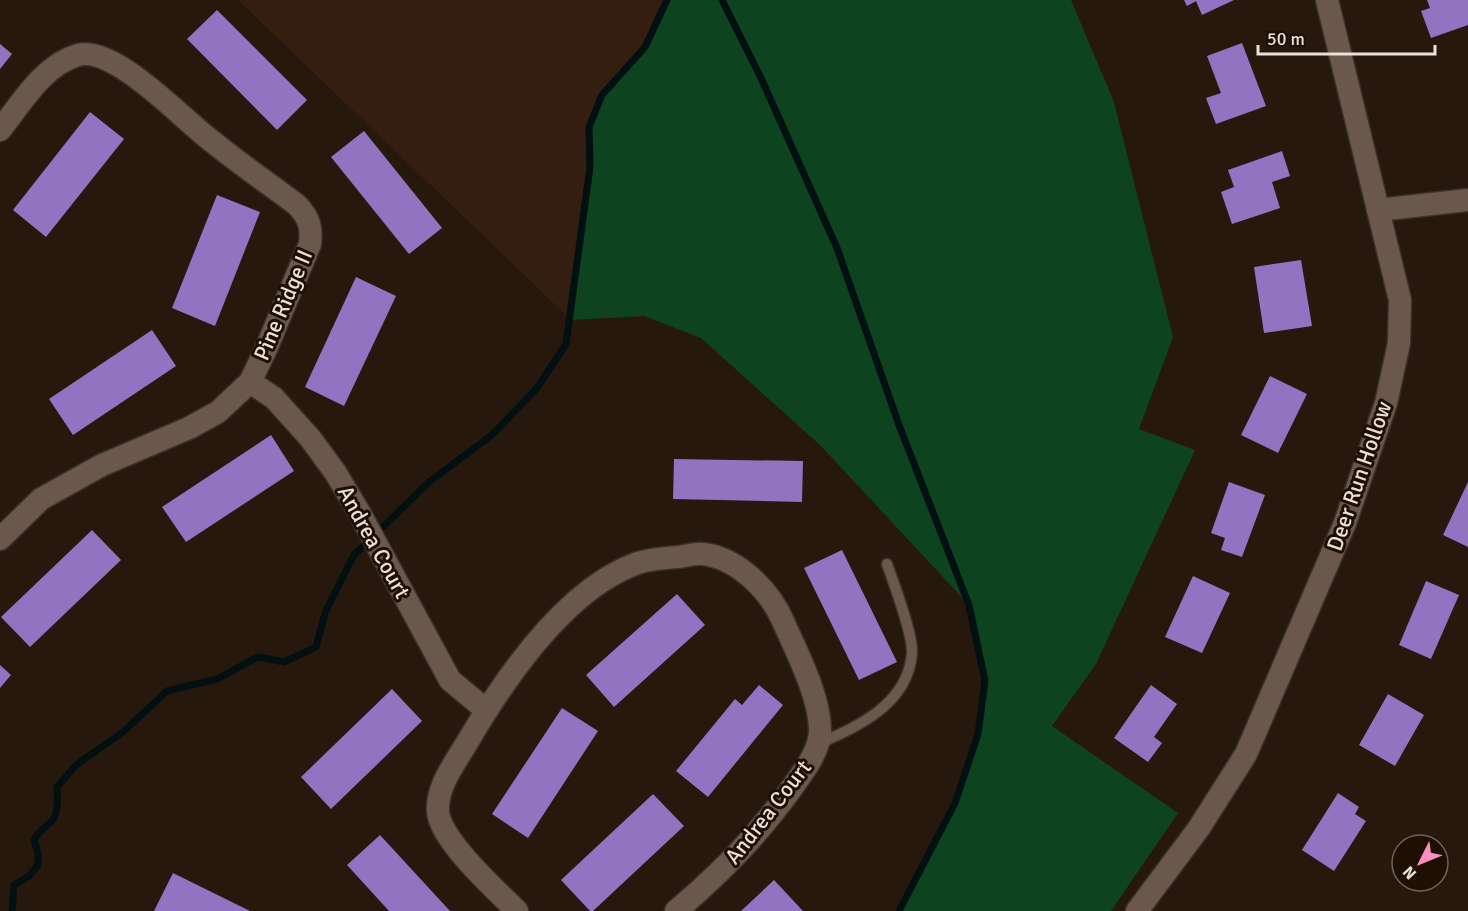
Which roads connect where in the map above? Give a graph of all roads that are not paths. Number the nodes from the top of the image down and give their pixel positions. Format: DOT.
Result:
graph roads {
  1 [pos="1327,0"];
  2 [pos="0,130"];
  3 [pos="1468,200"];
  4 [pos="1378,210"];
  5 [pos="249,382"];
  6 [pos="0,539"];
  7 [pos="887,564"];
  8 [pos="486,710"];
  9 [pos="818,744"];
  10 [pos="518,911"];
  11 [pos="676,911"];
  12 [pos="1137,911"];
  1 -- 4 [label="street, Deer Run Hollow"];
  2 -- 5 [label="street, Pine Ridge II"];
  3 -- 4 [label="street"];
  4 -- 12 [label="street, Deer Run Hollow"];
  5 -- 6 [label="street, Pine Ridge II"];
  5 -- 8 [label="street, Andrea Court"];
  7 -- 9 [label="lane"];
  8 -- 9 [label="street, Andrea Court"];
  8 -- 10 [label="street, Andrea Court"];
  9 -- 11 [label="street, Andrea Court"];
}
